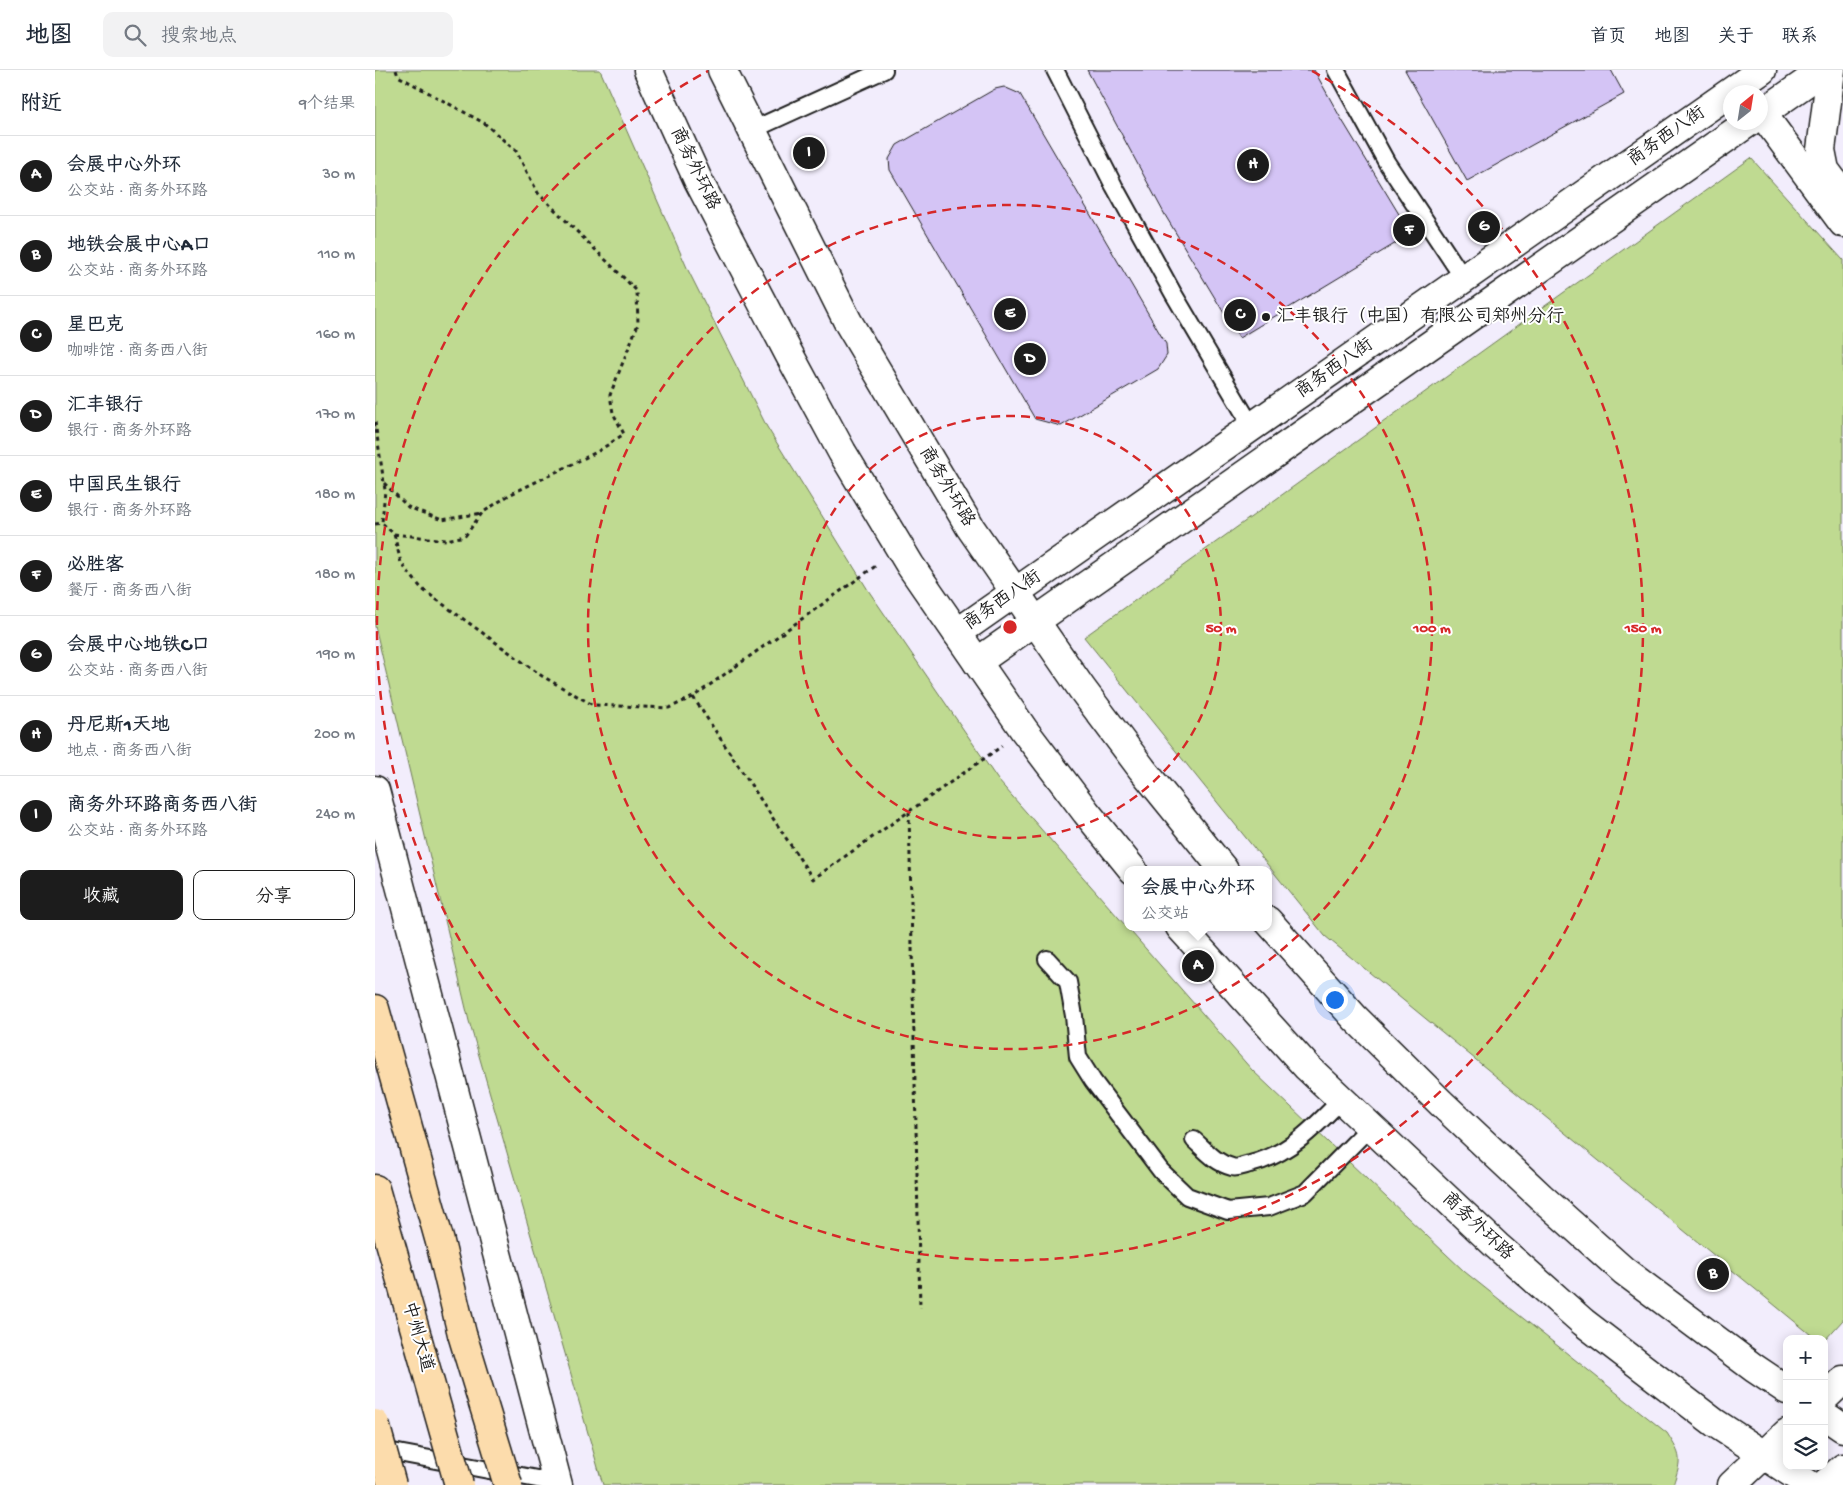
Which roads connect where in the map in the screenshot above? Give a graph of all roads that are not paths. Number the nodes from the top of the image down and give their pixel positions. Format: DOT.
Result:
graph roads {
  1 [pos="648,70"];
  2 [pos="722,70"];
  3 [pos="884,70"];
  4 [pos="1055,70"];
  5 [pos="1336,70"];
  6 [pos="1824,70"];
  7 [pos="1831,70"];
  8 [pos="1836,70"];
  9 [pos="1843,80"];
  10 [pos="1768,92"];
  11 [pos="1723,116"];
  12 [pos="1723,119"];
  13 [pos="1768,120"];
  14 [pos="752,130"];
  15 [pos="1843,194"];
  16 [pos="1843,223"];
  17 [pos="1464,278"];
  18 [pos="1252,426"];
  19 [pos="1015,592"];
  20 [pos="1035,621"];
  21 [pos="957,633"];
  22 [pos="977,662"];
  23 [pos="375,790"];
  24 [pos="1130,866"];
  25 [pos="1221,866"];
  26 [pos="1272,925"];
  27 [pos="1184,931"];
  28 [pos="1047,959"];
  29 [pos="375,1009"];
  30 [pos="1341,1100"];
  31 [pos="1370,1127"];
  32 [pos="1194,1140"];
  33 [pos="375,1189"];
  34 [pos="1843,1380"];
  35 [pos="1783,1387"];
  36 [pos="1828,1394"];
  37 [pos="1828,1418"];
  38 [pos="375,1424"];
  39 [pos="1843,1428"];
  40 [pos="1783,1437"];
  41 [pos="375,1448"];
  42 [pos="1764,1454"];
  43 [pos="1843,1468"];
  44 [pos="558,1484"];
  45 [pos="392,1485"];
  46 [pos="459,1485"];
  47 [pos="508,1485"];
  48 [pos="1732,1485"];
  49 [pos="1810,1485"];
  50 [pos="1824,1485"];
  1 -- 21 [label="street, 商务外环路"];
  2 -- 14 [label="street, 商务外环路"];
  3 -- 14 [label="lane"];
  4 -- 18 [label="lane"];
  5 -- 17 [label="lane"];
  6 -- 10 [label="street, 商务西八街"];
  7 -- 15 [label="street"];
  8 -- 9 [label="street"];
  11 -- 17 [label="street, 商务西八街"];
  12 -- 20 [label="street, 商务西八街"];
  13 -- 16 [label="street"];
  14 -- 19 [label="street, 商务外环路"];
  17 -- 18 [label="street, 商务西八街"];
  18 -- 19 [label="street, 商务西八街"];
  19 -- 20 [label="street, 商务外环路"];
  19 -- 21 [label="street, 商务西八街"];
  20 -- 22 [label="street, 商务西八街"];
  20 -- 25 [label="street, 商务外环路"];
  21 -- 22 [label="street, 商务外环路"];
  22 -- 24 [label="street, 商务外环路"];
  23 -- 44 [label="street"];
  26 -- 35 [label="street"];
  27 -- 30 [label="street, 商务外环路"];
  28 -- 31 [label="lane"];
  29 -- 47 [label="highway, bridge"];
  30 -- 31 [label="street, 商务外环路"];
  30 -- 32 [label="lane"];
  31 -- 42 [label="street, 商务外环路"];
  33 -- 46 [label="highway, 中州大道, bridge"];
  34 -- 36 [label="street"];
  37 -- 39 [label="street"];
  38 -- 45 [label="highway, bridge"];
  40 -- 42 [label="street"];
  41 -- 44 [label="lane"];
  42 -- 48 [label="street"];
  42 -- 49 [label="street, 商务外环路"];
  43 -- 50 [label="street"];
}
